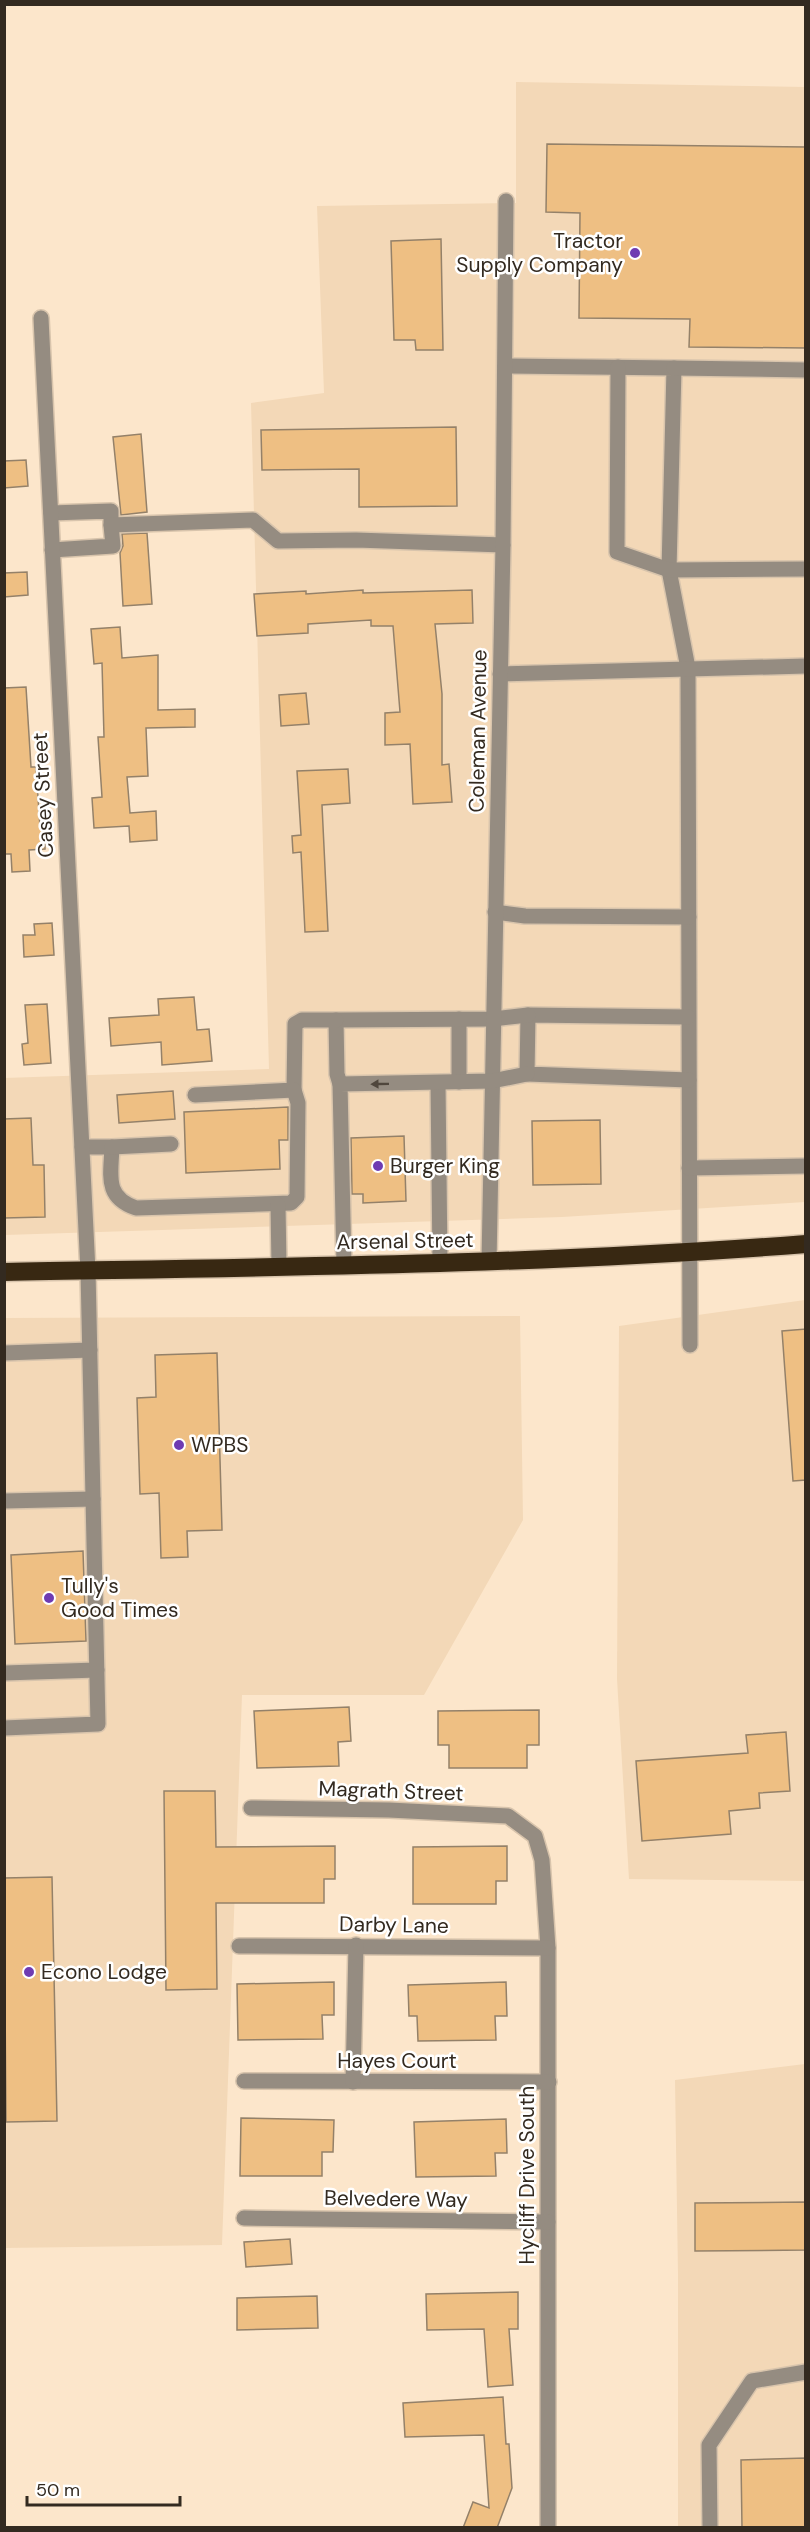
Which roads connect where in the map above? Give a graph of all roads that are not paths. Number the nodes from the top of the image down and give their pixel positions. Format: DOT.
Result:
graph roads {
  1 [pos="506,201"];
  2 [pos="41,318"];
  3 [pos="505,366"];
  4 [pos="618,367"];
  5 [pos="674,368"];
  6 [pos="806,370"];
  7 [pos="51,513"];
  8 [pos="111,525"];
  9 [pos="503,546"];
  10 [pos="52,550"];
  11 [pos="806,569"];
  12 [pos="669,570"];
  13 [pos="806,666"];
  14 [pos="688,668"];
  15 [pos="500,674"];
  16 [pos="495,912"];
  17 [pos="688,917"];
  18 [pos="528,1015"];
  19 [pos="688,1017"];
  20 [pos="459,1019"];
  21 [pos="493,1019"];
  22 [pos="336,1020"];
  23 [pos="527,1074"];
  24 [pos="689,1080"];
  25 [pos="492,1081"];
  26 [pos="459,1082"];
  27 [pos="438,1083"];
  28 [pos="340,1084"];
  29 [pos="294,1090"];
  30 [pos="195,1095"];
  31 [pos="171,1144"];
  32 [pos="82,1147"];
  33 [pos="112,1147"];
  34 [pos="806,1166"];
  35 [pos="689,1168"];
  36 [pos="278,1204"];
  37 [pos="806,1244"];
  38 [pos="690,1253"];
  39 [pos="489,1262"];
  40 [pos="440,1263"];
  41 [pos="344,1265"];
  42 [pos="279,1266"];
  43 [pos="88,1271"];
  44 [pos="4,1272"];
  45 [pos="690,1345"];
  46 [pos="90,1350"];
  47 [pos="4,1353"];
  48 [pos="93,1499"];
  49 [pos="4,1501"];
  50 [pos="97,1670"];
  51 [pos="4,1673"];
  52 [pos="4,1728"];
  53 [pos="251,1808"];
  54 [pos="526,1827"];
  55 [pos="356,1945"];
  56 [pos="240,1946"];
  57 [pos="548,1948"];
  58 [pos="244,2081"];
  59 [pos="353,2082"];
  60 [pos="549,2082"];
  61 [pos="244,2218"];
  62 [pos="548,2222"];
  63 [pos="806,2372"];
  64 [pos="548,2528"];
  65 [pos="710,2528"];
  1 -- 3 [label="street, Coleman Avenue"];
  2 -- 7 [label="street, Casey Street"];
  3 -- 4 [label="street"];
  3 -- 9 [label="street, Coleman Avenue"];
  4 -- 5 [label="street"];
  4 -- 12 [label="street"];
  5 -- 6 [label="street"];
  5 -- 12 [label="street"];
  7 -- 8 [label="street"];
  7 -- 10 [label="street, Casey Street"];
  8 -- 9 [label="street"];
  8 -- 10 [label="street"];
  9 -- 15 [label="street, Coleman Avenue"];
  10 -- 32 [label="street, Casey Street"];
  11 -- 12 [label="street"];
  12 -- 14 [label="street"];
  13 -- 14 [label="street"];
  14 -- 15 [label="street"];
  14 -- 17 [label="street"];
  15 -- 16 [label="street, Coleman Avenue"];
  16 -- 17 [label="street"];
  16 -- 21 [label="street, Coleman Avenue"];
  17 -- 19 [label="street"];
  18 -- 19 [label="street"];
  18 -- 21 [label="street"];
  18 -- 23 [label="street"];
  19 -- 24 [label="street"];
  20 -- 21 [label="street"];
  20 -- 22 [label="street"];
  20 -- 26 [label="street"];
  21 -- 25 [label="street, Coleman Avenue"];
  22 -- 28 [label="street"];
  22 -- 29 [label="street"];
  23 -- 24 [label="street"];
  23 -- 25 [label="street"];
  24 -- 35 [label="street"];
  25 -- 26 [label="street"];
  25 -- 39 [label="street, Coleman Avenue"];
  26 -- 27 [label="street"];
  27 -- 28 [label="street, one-way"];
  27 -- 40 [label="street"];
  28 -- 41 [label="street"];
  29 -- 30 [label="street"];
  29 -- 36 [label="street"];
  31 -- 33 [label="street"];
  32 -- 33 [label="street"];
  32 -- 43 [label="street, Casey Street"];
  33 -- 36 [label="street"];
  34 -- 35 [label="street"];
  35 -- 38 [label="street"];
  36 -- 42 [label="street"];
  37 -- 38 [label="highway, Arsenal Street"];
  38 -- 39 [label="highway, Arsenal Street"];
  38 -- 45 [label="street"];
  39 -- 40 [label="highway, Arsenal Street"];
  40 -- 41 [label="highway, Arsenal Street"];
  41 -- 42 [label="highway, Arsenal Street"];
  42 -- 43 [label="highway, Arsenal Street"];
  43 -- 44 [label="highway, Arsenal Street"];
  43 -- 46 [label="street, Casey Street"];
  46 -- 47 [label="street"];
  46 -- 48 [label="street, Casey Street"];
  48 -- 49 [label="street"];
  48 -- 50 [label="street, Casey Street"];
  50 -- 51 [label="street"];
  50 -- 52 [label="street, Casey Street"];
  53 -- 54 [label="street, Magrath Street"];
  54 -- 57 [label="street, Hycliff Drive South"];
  55 -- 56 [label="street, Darby Lane"];
  55 -- 57 [label="street, Darby Lane"];
  55 -- 59 [label="street"];
  57 -- 60 [label="street, Hycliff Drive South"];
  58 -- 59 [label="street, Hayes Court"];
  59 -- 60 [label="street, Hayes Court"];
  60 -- 62 [label="street, Hycliff Drive South"];
  61 -- 62 [label="street, Belvedere Way"];
  62 -- 64 [label="street, Hycliff Drive South"];
  63 -- 65 [label="street"];
}
